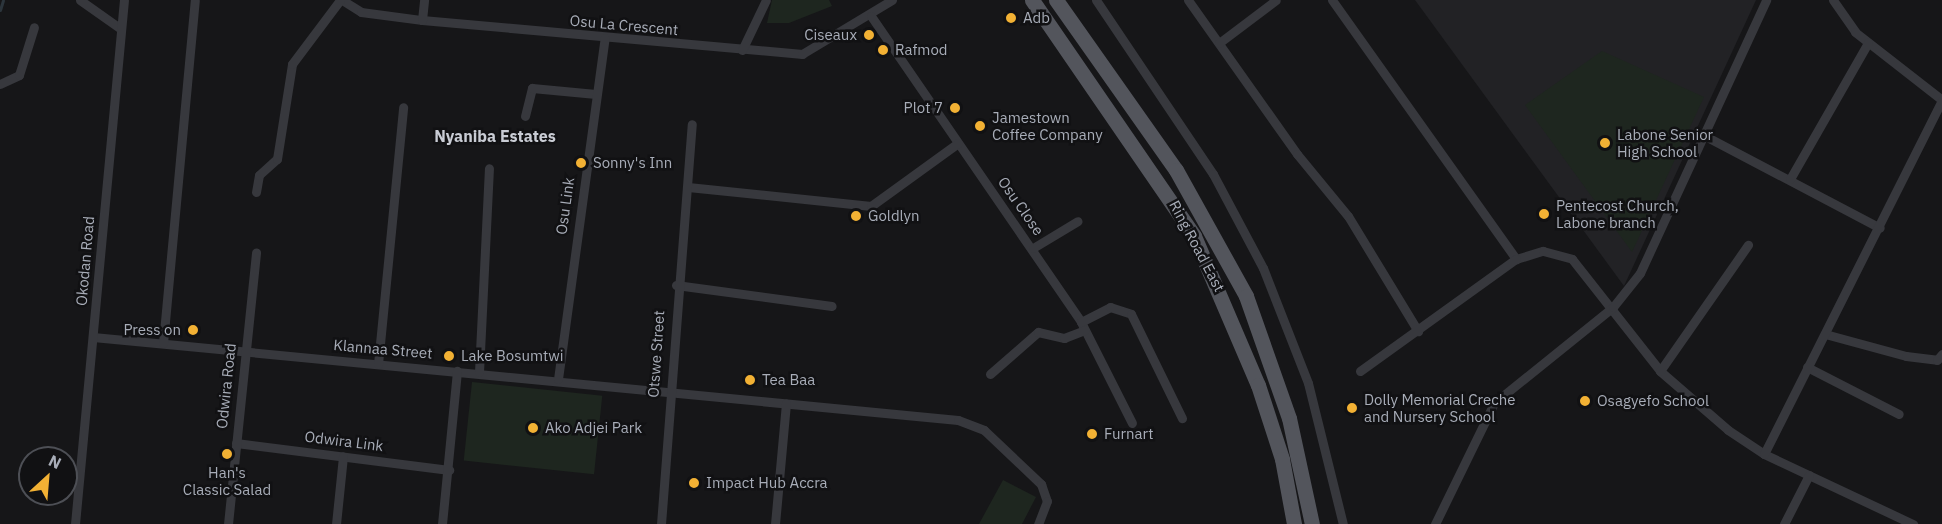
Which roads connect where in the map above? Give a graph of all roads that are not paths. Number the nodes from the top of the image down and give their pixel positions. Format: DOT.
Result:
graph roads {
  1 [pos="80,0"];
  2 [pos="124,0"];
  3 [pos="195,0"];
  4 [pos="341,0"];
  5 [pos="424,0"];
  6 [pos="766,0"];
  7 [pos="892,0"];
  8 [pos="1032,0"];
  9 [pos="1056,0"];
  10 [pos="1096,0"];
  11 [pos="1188,0"];
  12 [pos="1276,0"];
  13 [pos="1332,0"];
  14 [pos="1766,0"];
  15 [pos="1833,0"];
  16 [pos="871,16"];
  17 [pos="422,20"];
  18 [pos="34,27"];
  19 [pos="121,29"];
  20 [pos="605,38"];
  21 [pos="1868,43"];
  22 [pos="1219,44"];
  23 [pos="742,50"];
  24 [pos="0,84"];
  25 [pos="596,94"];
  26 [pos="1942,100"];
  27 [pos="403,107"];
  28 [pos="525,116"];
  29 [pos="693,124"];
  30 [pos="1707,137"];
  31 [pos="958,143"];
  32 [pos="489,168"];
  33 [pos="1790,179"];
  34 [pos="688,187"];
  35 [pos="256,192"];
  36 [pos="1078,221"];
  37 [pos="1880,228"];
  38 [pos="1748,245"];
  39 [pos="1033,248"];
  40 [pos="256,252"];
  41 [pos="1516,259"];
  42 [pos="676,285"];
  43 [pos="832,306"];
  44 [pos="1613,307"];
  45 [pos="1083,326"];
  46 [pos="1418,331"];
  47 [pos="1825,334"];
  48 [pos="93,337"];
  49 [pos="164,343"];
  50 [pos="245,350"];
  51 [pos="1942,354"];
  52 [pos="378,364"];
  53 [pos="1807,368"];
  54 [pos="457,370"];
  55 [pos="1360,371"];
  56 [pos="1660,371"];
  57 [pos="479,372"];
  58 [pos="990,374"];
  59 [pos="1276,378"];
  60 [pos="558,379"];
  61 [pos="1258,385"];
  62 [pos="669,391"];
  63 [pos="786,403"];
  64 [pos="1899,414"];
  65 [pos="1182,418"];
  66 [pos="1132,423"];
  67 [pos="236,443"];
  68 [pos="1764,453"];
  69 [pos="343,456"];
  70 [pos="449,470"];
  71 [pos="1809,476"];
  72 [pos="75,524"];
  73 [pos="228,524"];
  74 [pos="336,524"];
  75 [pos="442,524"];
  76 [pos="661,524"];
  77 [pos="775,524"];
  78 [pos="1038,524"];
  79 [pos="1294,524"];
  80 [pos="1312,524"];
  81 [pos="1343,524"];
  82 [pos="1435,524"];
  83 [pos="1784,524"];
  84 [pos="1912,524"];
  1 -- 19 [label="street"];
  2 -- 19 [label="street, Okodan Road"];
  3 -- 49 [label="street"];
  4 -- 17 [label="street, Osu La Crescent"];
  4 -- 35 [label="street"];
  5 -- 17 [label="street"];
  6 -- 23 [label="street"];
  7 -- 16 [label="street, Osu La Crescent"];
  8 -- 61 [label="main road, Ring Road East"];
  9 -- 59 [label="main road, Ring Road East"];
  10 -- 81 [label="street"];
  11 -- 22 [label="street"];
  12 -- 22 [label="street"];
  13 -- 41 [label="street"];
  14 -- 30 [label="street"];
  15 -- 21 [label="street"];
  16 -- 23 [label="street, Osu La Crescent"];
  16 -- 31 [label="street, Osu Close"];
  17 -- 20 [label="street, Osu La Crescent"];
  18 -- 24 [label="street"];
  19 -- 48 [label="street, Okodan Road"];
  20 -- 23 [label="street, Osu La Crescent"];
  20 -- 25 [label="street, Osu Link"];
  21 -- 26 [label="street"];
  21 -- 33 [label="street"];
  22 -- 46 [label="street"];
  25 -- 28 [label="street"];
  25 -- 60 [label="street, Osu Link"];
  26 -- 37 [label="street"];
  27 -- 52 [label="street"];
  29 -- 34 [label="street, Otswe Street"];
  30 -- 33 [label="street"];
  30 -- 44 [label="street"];
  31 -- 34 [label="street"];
  31 -- 39 [label="street, Osu Close"];
  32 -- 57 [label="street"];
  33 -- 37 [label="street"];
  34 -- 42 [label="street, Otswe Street"];
  36 -- 39 [label="street"];
  37 -- 47 [label="street"];
  38 -- 56 [label="street"];
  39 -- 45 [label="street, Osu Close"];
  40 -- 50 [label="street, Odwira Road"];
  41 -- 44 [label="street"];
  41 -- 46 [label="street"];
  42 -- 43 [label="street"];
  42 -- 62 [label="street, Otswe Street"];
  44 -- 56 [label="street"];
  44 -- 82 [label="street"];
  45 -- 58 [label="street"];
  45 -- 65 [label="street"];
  45 -- 66 [label="street, Osu Close"];
  46 -- 55 [label="street"];
  47 -- 51 [label="street"];
  47 -- 53 [label="street"];
  48 -- 49 [label="street, Klannaa Street"];
  48 -- 72 [label="street, Okodan Road"];
  49 -- 50 [label="street, Klannaa Street"];
  50 -- 52 [label="street, Klannaa Street"];
  50 -- 67 [label="street, Odwira Road"];
  52 -- 54 [label="street, Klannaa Street"];
  53 -- 64 [label="street"];
  53 -- 68 [label="street"];
  54 -- 57 [label="street, Klannaa Street"];
  54 -- 70 [label="street"];
  56 -- 68 [label="street"];
  57 -- 60 [label="street, Klannaa Street"];
  59 -- 61 [label="main road"];
  59 -- 80 [label="main road, Ring Road East"];
  60 -- 62 [label="street, Klannaa Street"];
  61 -- 79 [label="main road, Ring Road East"];
  62 -- 63 [label="street, Klannaa Street"];
  62 -- 76 [label="street, Otswe Street"];
  63 -- 77 [label="street"];
  63 -- 78 [label="street, Klannaa Street"];
  67 -- 69 [label="street, Odwira Link"];
  67 -- 73 [label="street, Odwira Road"];
  68 -- 71 [label="street"];
  69 -- 70 [label="street, Odwira Link"];
  69 -- 74 [label="street"];
  70 -- 75 [label="street"];
  71 -- 83 [label="street"];
  71 -- 84 [label="street"];
}
